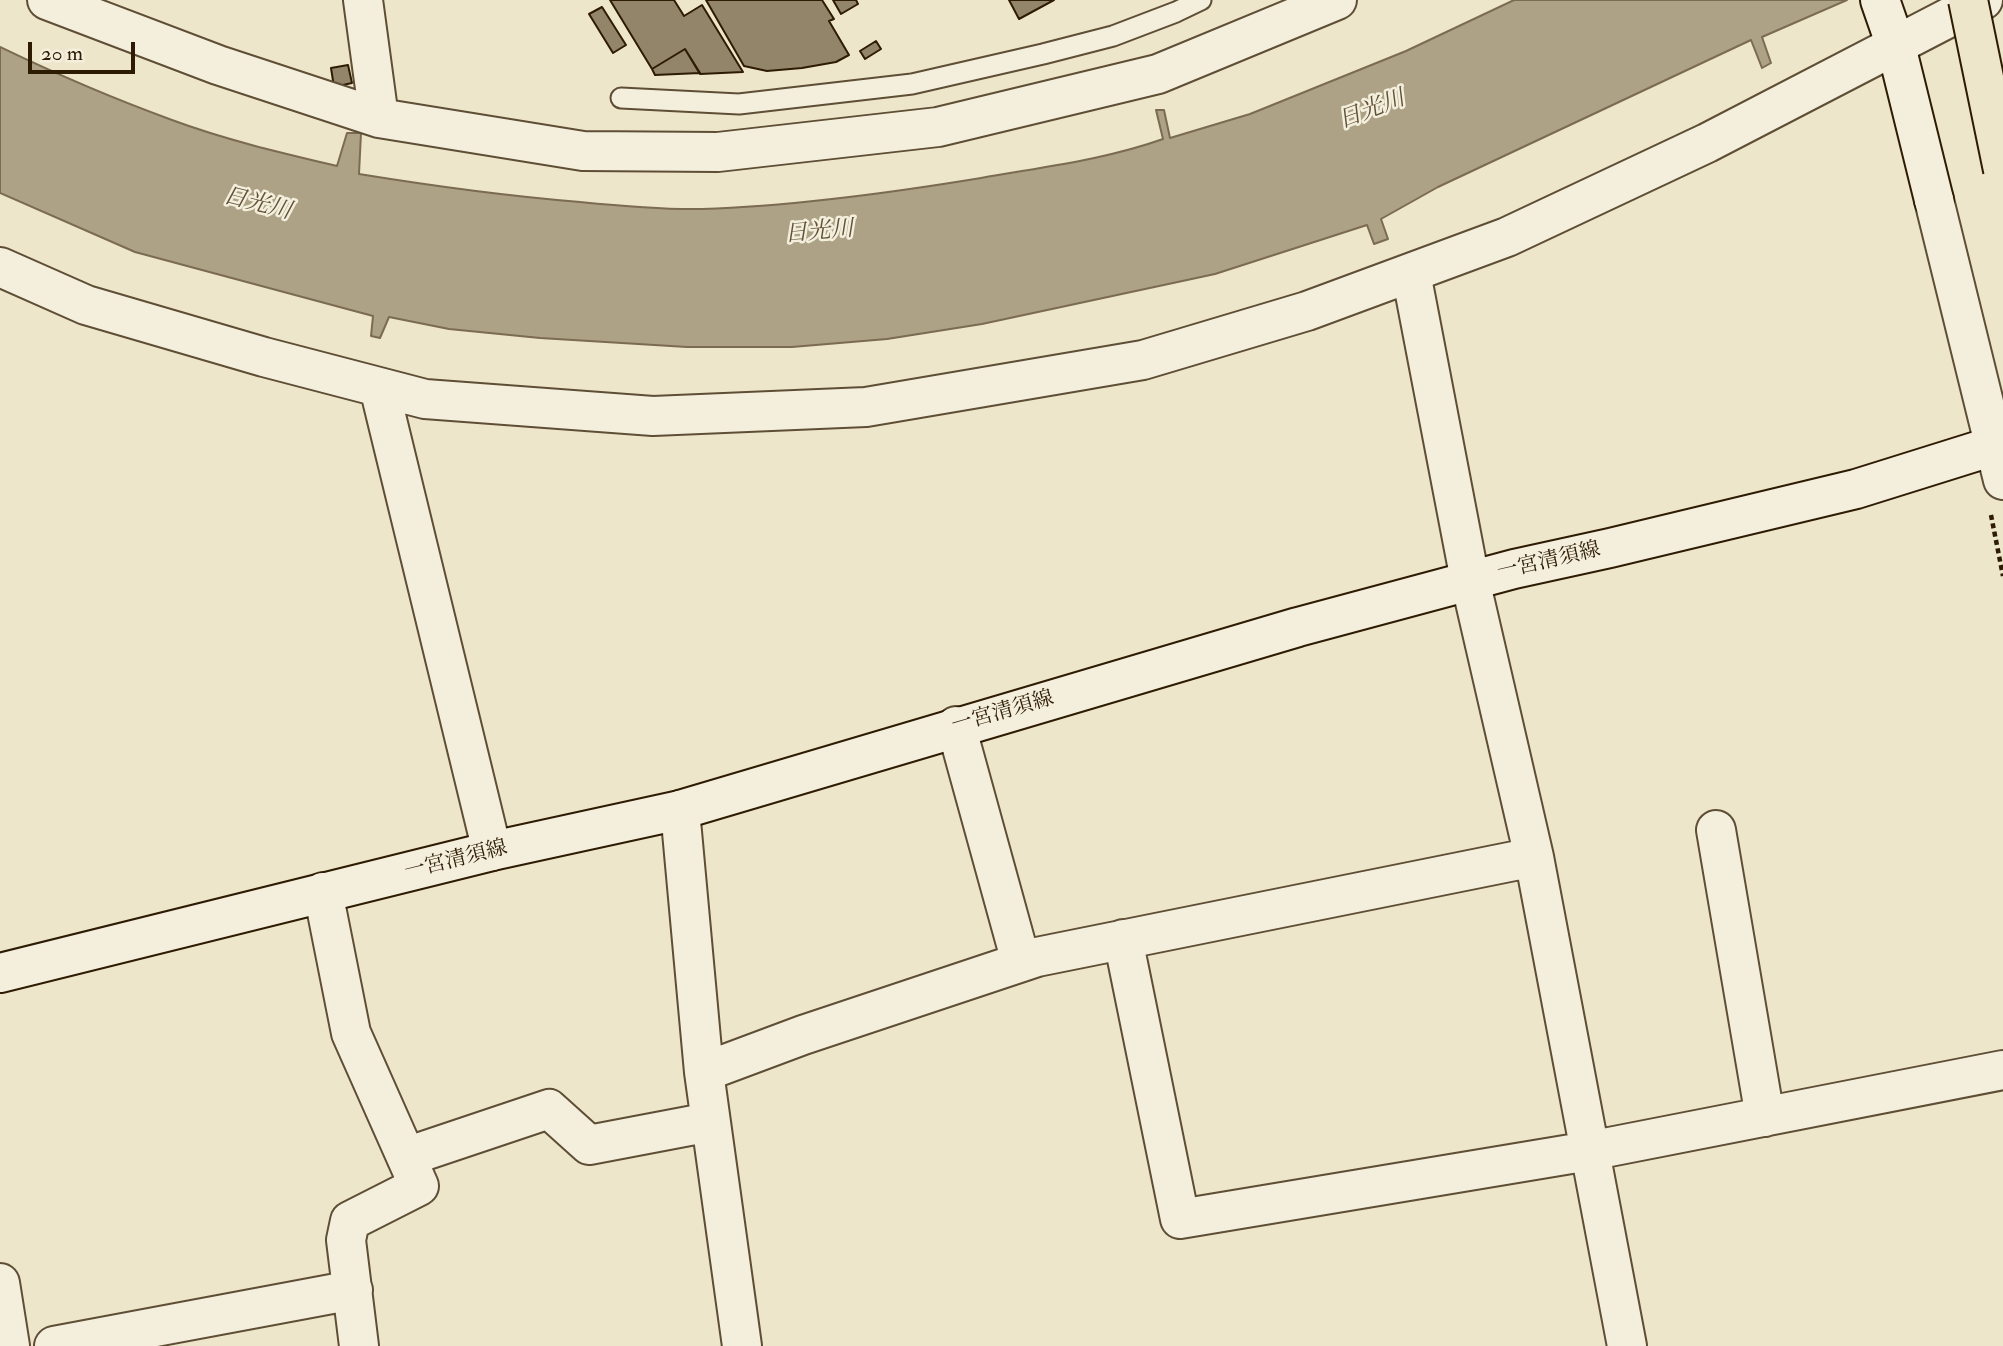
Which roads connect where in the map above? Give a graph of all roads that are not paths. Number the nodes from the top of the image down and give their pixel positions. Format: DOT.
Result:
graph roads {
  1 [pos="47,0"];
  2 [pos="363,0"];
  3 [pos="1201,0"];
  4 [pos="1337,0"];
  5 [pos="1880,0"];
  6 [pos="1968,0"];
  7 [pos="1983,0"];
  8 [pos="1896,46"];
  9 [pos="621,98"];
  10 [pos="379,118"];
  11 [pos="2003,170"];
  12 [pos="0,267"];
  13 [pos="1411,273"];
  14 [pos="379,387"];
  15 [pos="2000,456"];
  16 [pos="1470,580"];
  17 [pos="956,726"];
  18 [pos="680,810"];
  19 [pos="1716,830"];
  20 [pos="492,851"];
  21 [pos="1534,857"];
  22 [pos="323,892"];
  23 [pos="1123,939"];
  24 [pos="1021,962"];
  25 [pos="0,973"];
  26 [pos="2003,1070"];
  27 [pos="704,1072"];
  28 [pos="1765,1117"];
  29 [pos="710,1122"];
  30 [pos="1589,1151"];
  31 [pos="406,1157"];
  32 [pos="0,1283"];
  33 [pos="352,1290"];
  34 [pos="10,1346"];
  35 [pos="54,1346"];
  36 [pos="359,1346"];
  37 [pos="742,1346"];
  38 [pos="1627,1346"];
  1 -- 10 [label="street"];
  2 -- 10 [label="street"];
  3 -- 9 [label="lane"];
  4 -- 10 [label="street"];
  5 -- 8 [label="street"];
  6 -- 11 [label="highway, bridge"];
  7 -- 8 [label="street"];
  8 -- 13 [label="street"];
  8 -- 15 [label="street"];
  12 -- 14 [label="street"];
  13 -- 14 [label="street"];
  13 -- 16 [label="street"];
  14 -- 20 [label="street"];
  15 -- 16 [label="street, 一宮清須線"];
  16 -- 17 [label="street, 一宮清須線"];
  16 -- 21 [label="street"];
  17 -- 18 [label="street, 一宮清須線"];
  17 -- 24 [label="street"];
  18 -- 20 [label="street, 一宮清須線"];
  18 -- 27 [label="street"];
  19 -- 28 [label="street"];
  20 -- 22 [label="street, 一宮清須線"];
  21 -- 23 [label="street"];
  21 -- 30 [label="street"];
  22 -- 25 [label="street, 一宮清須線"];
  22 -- 31 [label="street"];
  23 -- 24 [label="street"];
  23 -- 30 [label="street"];
  24 -- 27 [label="street"];
  26 -- 28 [label="street"];
  27 -- 29 [label="street"];
  28 -- 30 [label="street"];
  29 -- 31 [label="street"];
  29 -- 37 [label="street"];
  30 -- 38 [label="street"];
  31 -- 33 [label="street"];
  32 -- 34 [label="street"];
  33 -- 35 [label="street"];
  33 -- 36 [label="street"];
}
